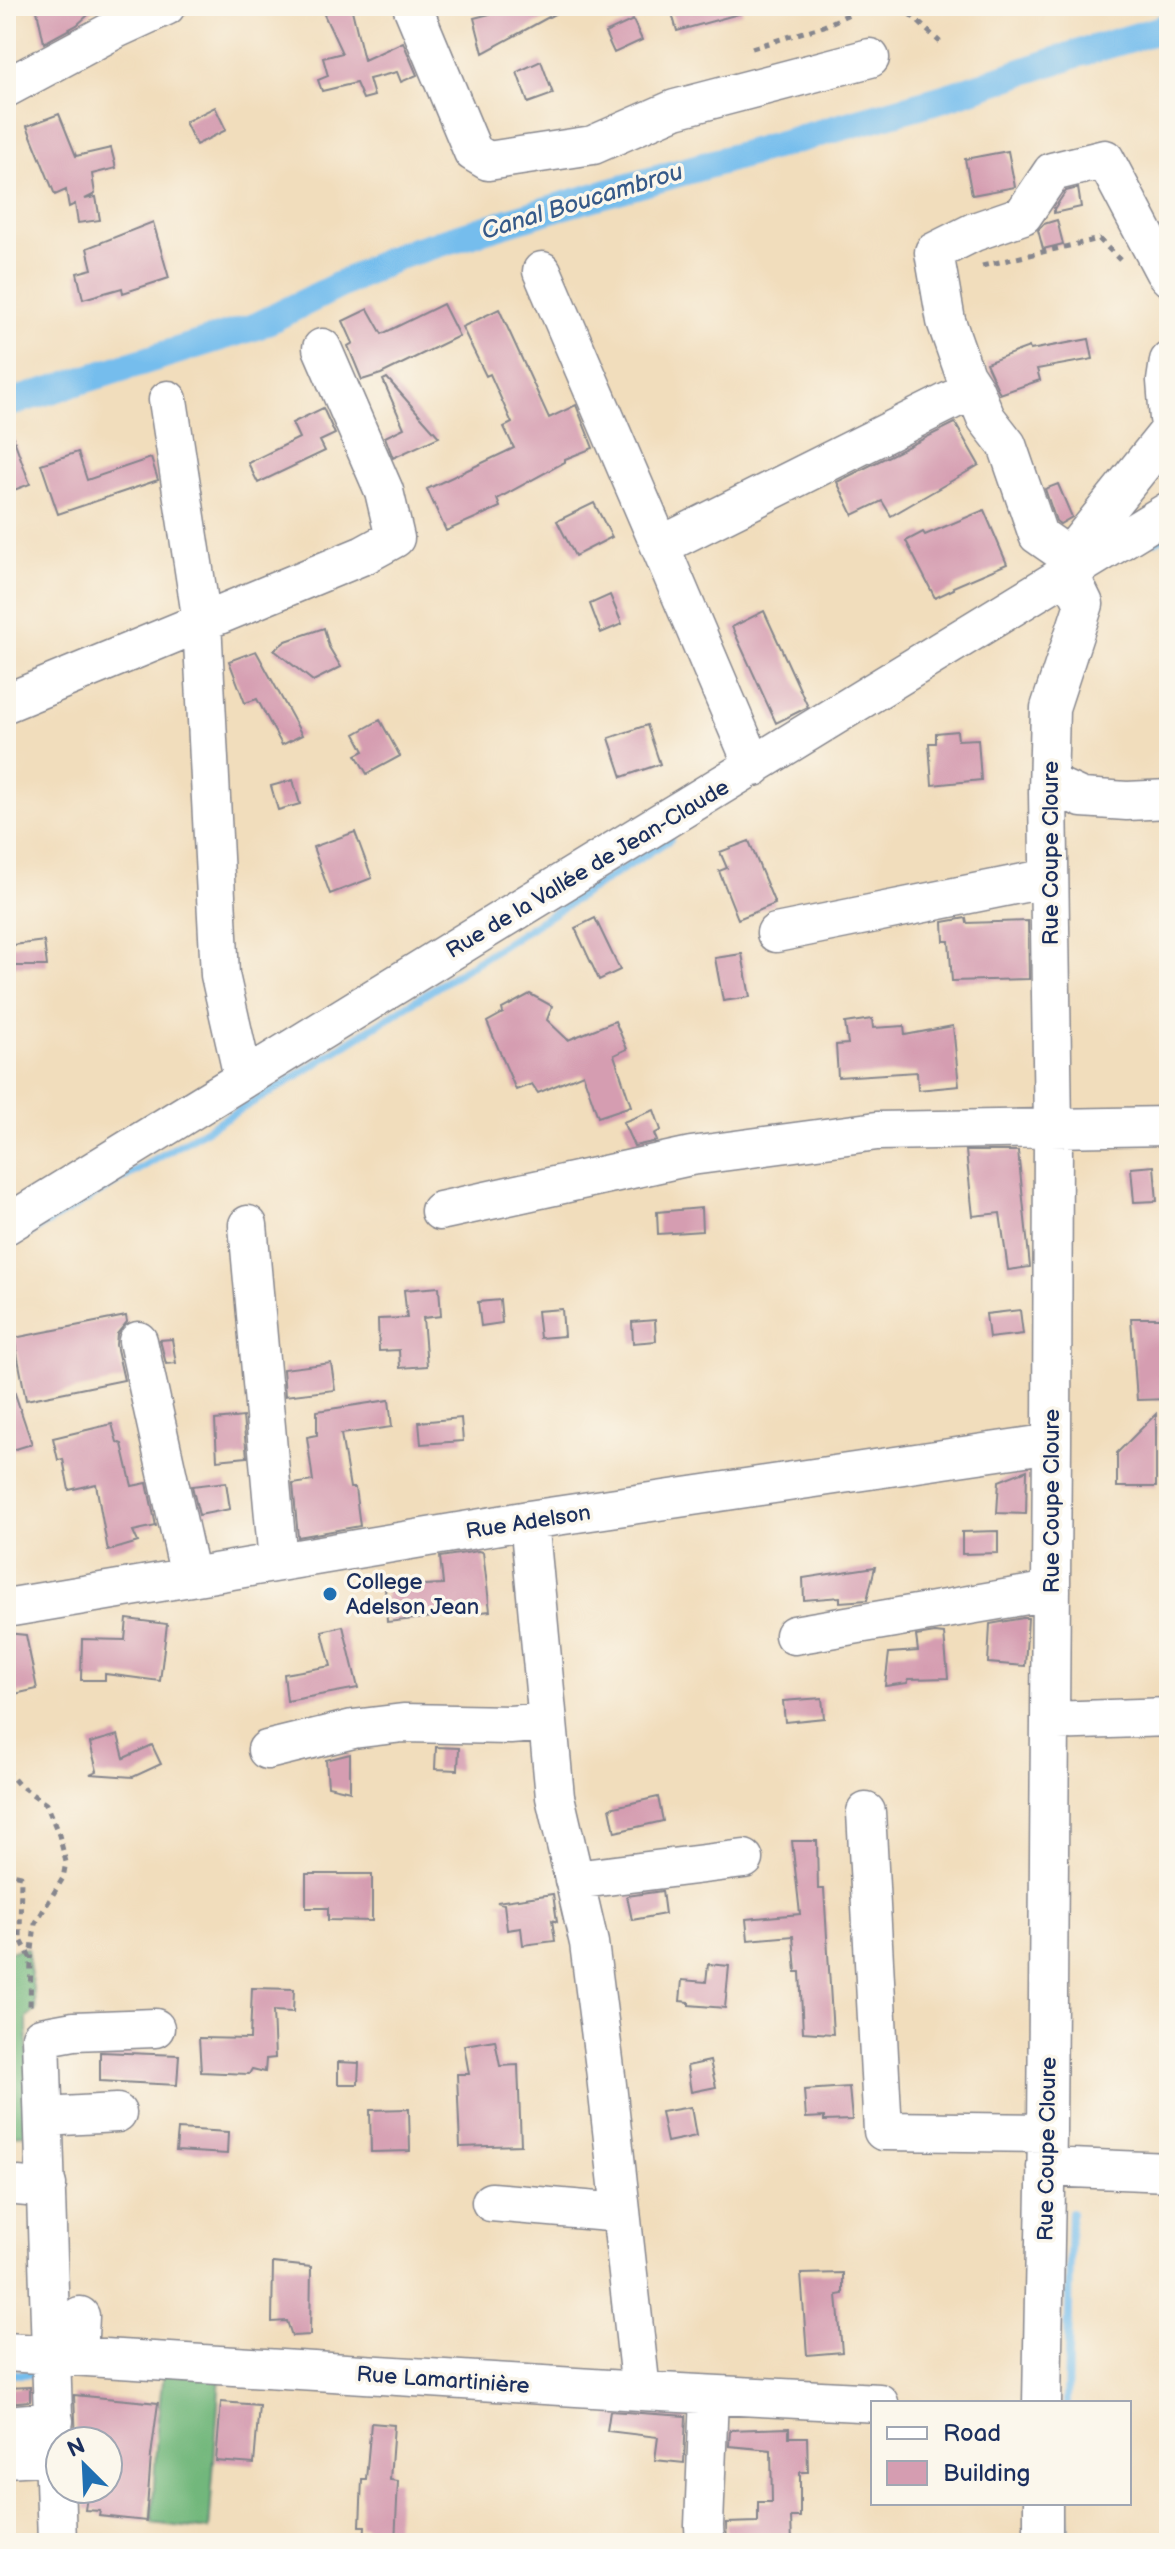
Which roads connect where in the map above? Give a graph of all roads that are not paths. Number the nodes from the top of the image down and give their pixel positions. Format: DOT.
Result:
graph roads {
  1 [pos="166,6"];
  2 [pos="412,6"];
  3 [pos="870,58"];
  4 [pos="6,88"];
  5 [pos="542,271"];
  6 [pos="1166,274"];
  7 [pos="322,348"];
  8 [pos="1169,361"];
  9 [pos="974,389"];
  10 [pos="168,400"];
  11 [pos="1169,419"];
  12 [pos="1169,431"];
  13 [pos="1169,511"];
  14 [pos="660,546"];
  15 [pos="1075,575"];
  16 [pos="202,622"];
  17 [pos="6,703"];
  18 [pos="754,767"];
  19 [pos="1049,783"];
  20 [pos="1169,799"];
  21 [pos="1049,878"];
  22 [pos="776,933"];
  23 [pos="243,1077"];
  24 [pos="1169,1126"];
  25 [pos="1053,1128"];
  26 [pos="440,1211"];
  27 [pos="6,1225"];
  28 [pos="248,1225"];
  29 [pos="138,1341"];
  30 [pos="1052,1443"];
  31 [pos="529,1520"];
  32 [pos="278,1562"];
  33 [pos="190,1577"];
  34 [pos="1051,1591"];
  35 [pos="6,1608"];
  36 [pos="794,1635"];
  37 [pos="1169,1717"];
  38 [pos="1050,1721"];
  39 [pos="548,1722"];
  40 [pos="267,1750"];
  41 [pos="866,1812"];
  42 [pos="744,1859"];
  43 [pos="574,1880"];
  44 [pos="155,2028"];
  45 [pos="36,2105"];
  46 [pos="117,2113"];
  47 [pos="1046,2150"];
  48 [pos="6,2165"];
  49 [pos="1169,2172"];
  50 [pos="46,2175"];
  51 [pos="6,2185"];
  52 [pos="491,2202"];
  53 [pos="621,2213"];
  54 [pos="80,2316"];
  55 [pos="6,2352"];
  56 [pos="65,2355"];
  57 [pos="641,2391"];
  58 [pos="709,2395"];
  59 [pos="1042,2401"];
  60 [pos="871,2403"];
  61 [pos="6,2425"];
  62 [pos="58,2425"];
  63 [pos="44,2438"];
  64 [pos="44,2446"];
  65 [pos="6,2458"];
  66 [pos="57,2505"];
  67 [pos="1043,2505"];
  68 [pos="57,2543"];
  69 [pos="705,2543"];
  70 [pos="1043,2543"];
  1 -- 4 [label="street"];
  2 -- 3 [label="street"];
  5 -- 14 [label="street"];
  6 -- 9 [label="street"];
  7 -- 16 [label="street"];
  8 -- 11 [label="street"];
  9 -- 14 [label="street"];
  9 -- 15 [label="street"];
  10 -- 16 [label="street"];
  12 -- 15 [label="street"];
  13 -- 15 [label="street, Rue de la Vallée de Jean-Claude"];
  14 -- 18 [label="street"];
  15 -- 18 [label="street, Rue de la Vallée de Jean-Claude"];
  15 -- 19 [label="street, Rue Coupe Cloure"];
  16 -- 17 [label="street"];
  16 -- 23 [label="street"];
  18 -- 23 [label="street, Rue de la Vallée de Jean-Claude"];
  19 -- 20 [label="street"];
  19 -- 21 [label="street, Rue Coupe Cloure"];
  21 -- 22 [label="street"];
  21 -- 25 [label="street, Rue Coupe Cloure"];
  23 -- 27 [label="street, Rue de la Vallée de Jean-Claude"];
  24 -- 25 [label="street"];
  25 -- 26 [label="street"];
  25 -- 30 [label="street, Rue Coupe Cloure"];
  28 -- 32 [label="street"];
  29 -- 33 [label="street"];
  30 -- 31 [label="street, Rue Adelson"];
  30 -- 34 [label="street, Rue Coupe Cloure"];
  31 -- 32 [label="street, Rue Adelson"];
  31 -- 39 [label="street"];
  32 -- 33 [label="street, Rue Adelson"];
  33 -- 35 [label="street, Rue Adelson"];
  34 -- 36 [label="street"];
  34 -- 38 [label="street, Rue Coupe Cloure"];
  37 -- 38 [label="street"];
  38 -- 47 [label="street, Rue Coupe Cloure"];
  39 -- 40 [label="street"];
  39 -- 43 [label="street"];
  41 -- 47 [label="street"];
  42 -- 43 [label="street"];
  43 -- 53 [label="street"];
  44 -- 45 [label="street"];
  45 -- 46 [label="street"];
  45 -- 50 [label="street"];
  47 -- 49 [label="street"];
  47 -- 59 [label="street, Rue Coupe Cloure"];
  48 -- 50 [label="street"];
  50 -- 51 [label="street"];
  50 -- 56 [label="street"];
  52 -- 53 [label="street"];
  53 -- 57 [label="street"];
  54 -- 56 [label="street"];
  55 -- 56 [label="street, Rue Lamartinière"];
  56 -- 57 [label="street, Rue Lamartinière"];
  56 -- 62 [label="street"];
  57 -- 58 [label="street, Rue Lamartinière"];
  58 -- 60 [label="street, Rue Lamartinière"];
  58 -- 69 [label="street"];
  61 -- 63 [label="street"];
  64 -- 65 [label="street"];
  66 -- 68 [label="street"];
  67 -- 70 [label="street"];
}
